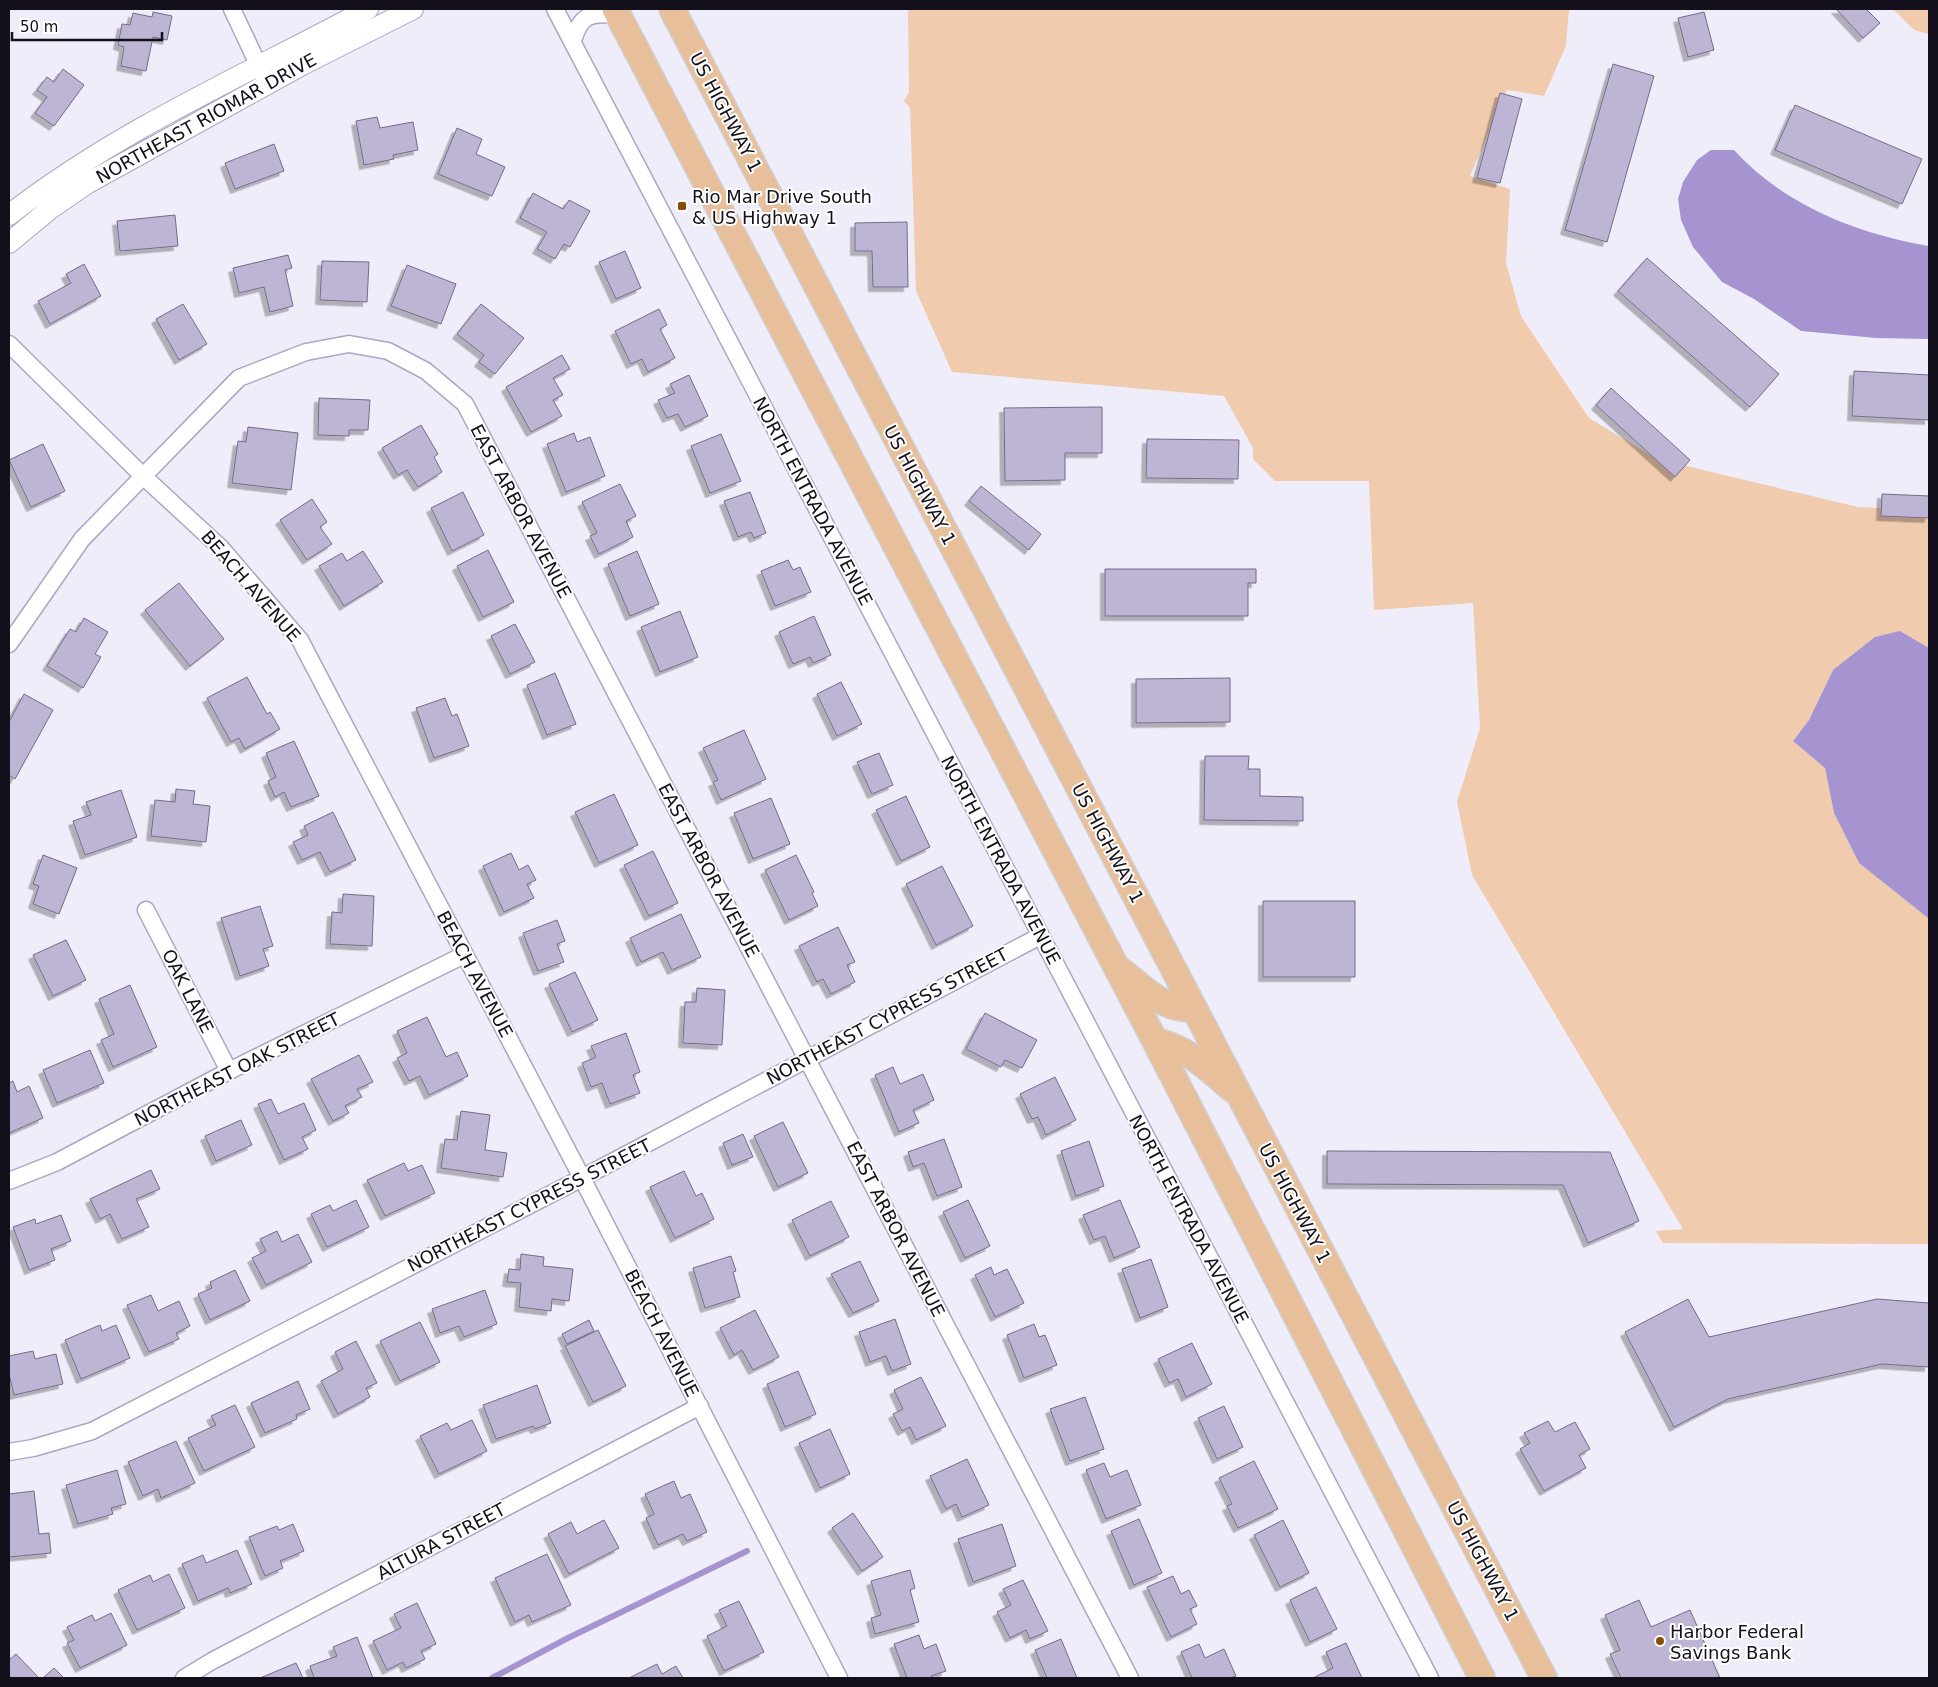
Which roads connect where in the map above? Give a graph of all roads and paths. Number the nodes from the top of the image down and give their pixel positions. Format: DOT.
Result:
graph roads {
  1 [pos="232,9"];
  2 [pos="368,9"];
  3 [pos="413,9"];
  4 [pos="555,9"];
  5 [pos="672,9"];
  6 [pos="616,11"];
  7 [pos="573,41"];
  8 [pos="263,75"];
  9 [pos="9,215"];
  10 [pos="9,243"];
  11 [pos="9,344"];
  12 [pos="143,476"];
  13 [pos="9,644"];
  14 [pos="146,910"];
  15 [pos="1040,936"];
  16 [pos="464,955"];
  17 [pos="1116,966"];
  18 [pos="1194,1008"];
  19 [pos="1155,1042"];
  20 [pos="807,1058"];
  21 [pos="229,1071"];
  22 [pos="1239,1095"];
  23 [pos="582,1178"];
  24 [pos="9,1181"];
  25 [pos="700,1406"];
  26 [pos="9,1452"];
  27 [pos="184,1678"];
  28 [pos="839,1678"];
  29 [pos="1130,1678"];
  30 [pos="1430,1678"];
  31 [pos="1482,1678"];
  32 [pos="1544,1678"];
  1 -- 8 [label="street"];
  2 -- 8 [label="street, NORTHEAST RIOMAR DRIVE"];
  3 -- 8 [label="street, NORTHEAST RIOMAR DRIVE"];
  4 -- 7 [label="street, NORTH ENTRADA AVENUE"];
  5 -- 18 [label="main road, US HIGHWAY 1"];
  6 -- 7 [label="street"];
  6 -- 17 [label="main road"];
  7 -- 15 [label="street, NORTH ENTRADA AVENUE"];
  8 -- 9 [label="street, NORTHEAST RIOMAR DRIVE"];
  8 -- 10 [label="street, NORTHEAST RIOMAR DRIVE"];
  11 -- 12 [label="street, BEACH AVENUE"];
  12 -- 13 [label="street, EAST ARBOR AVENUE"];
  12 -- 16 [label="street, BEACH AVENUE"];
  12 -- 20 [label="street, EAST ARBOR AVENUE"];
  14 -- 21 [label="street, OAK LANE"];
  15 -- 20 [label="street, NORTHEAST CYPRESS STREET"];
  15 -- 30 [label="street, NORTH ENTRADA AVENUE"];
  16 -- 21 [label="street, NORTHEAST OAK STREET"];
  16 -- 23 [label="street, BEACH AVENUE"];
  17 -- 18 [label="main road"];
  17 -- 19 [label="main road"];
  18 -- 22 [label="main road, US HIGHWAY 1"];
  19 -- 22 [label="main road"];
  19 -- 31 [label="main road"];
  20 -- 23 [label="street, NORTHEAST CYPRESS STREET"];
  20 -- 29 [label="street, EAST ARBOR AVENUE"];
  21 -- 24 [label="street, NORTHEAST OAK STREET"];
  22 -- 32 [label="main road, US HIGHWAY 1"];
  23 -- 25 [label="street, BEACH AVENUE"];
  23 -- 26 [label="street, NORTHEAST CYPRESS STREET"];
  25 -- 27 [label="street, ALTURA STREET"];
  25 -- 28 [label="street, BEACH AVENUE"];
}
